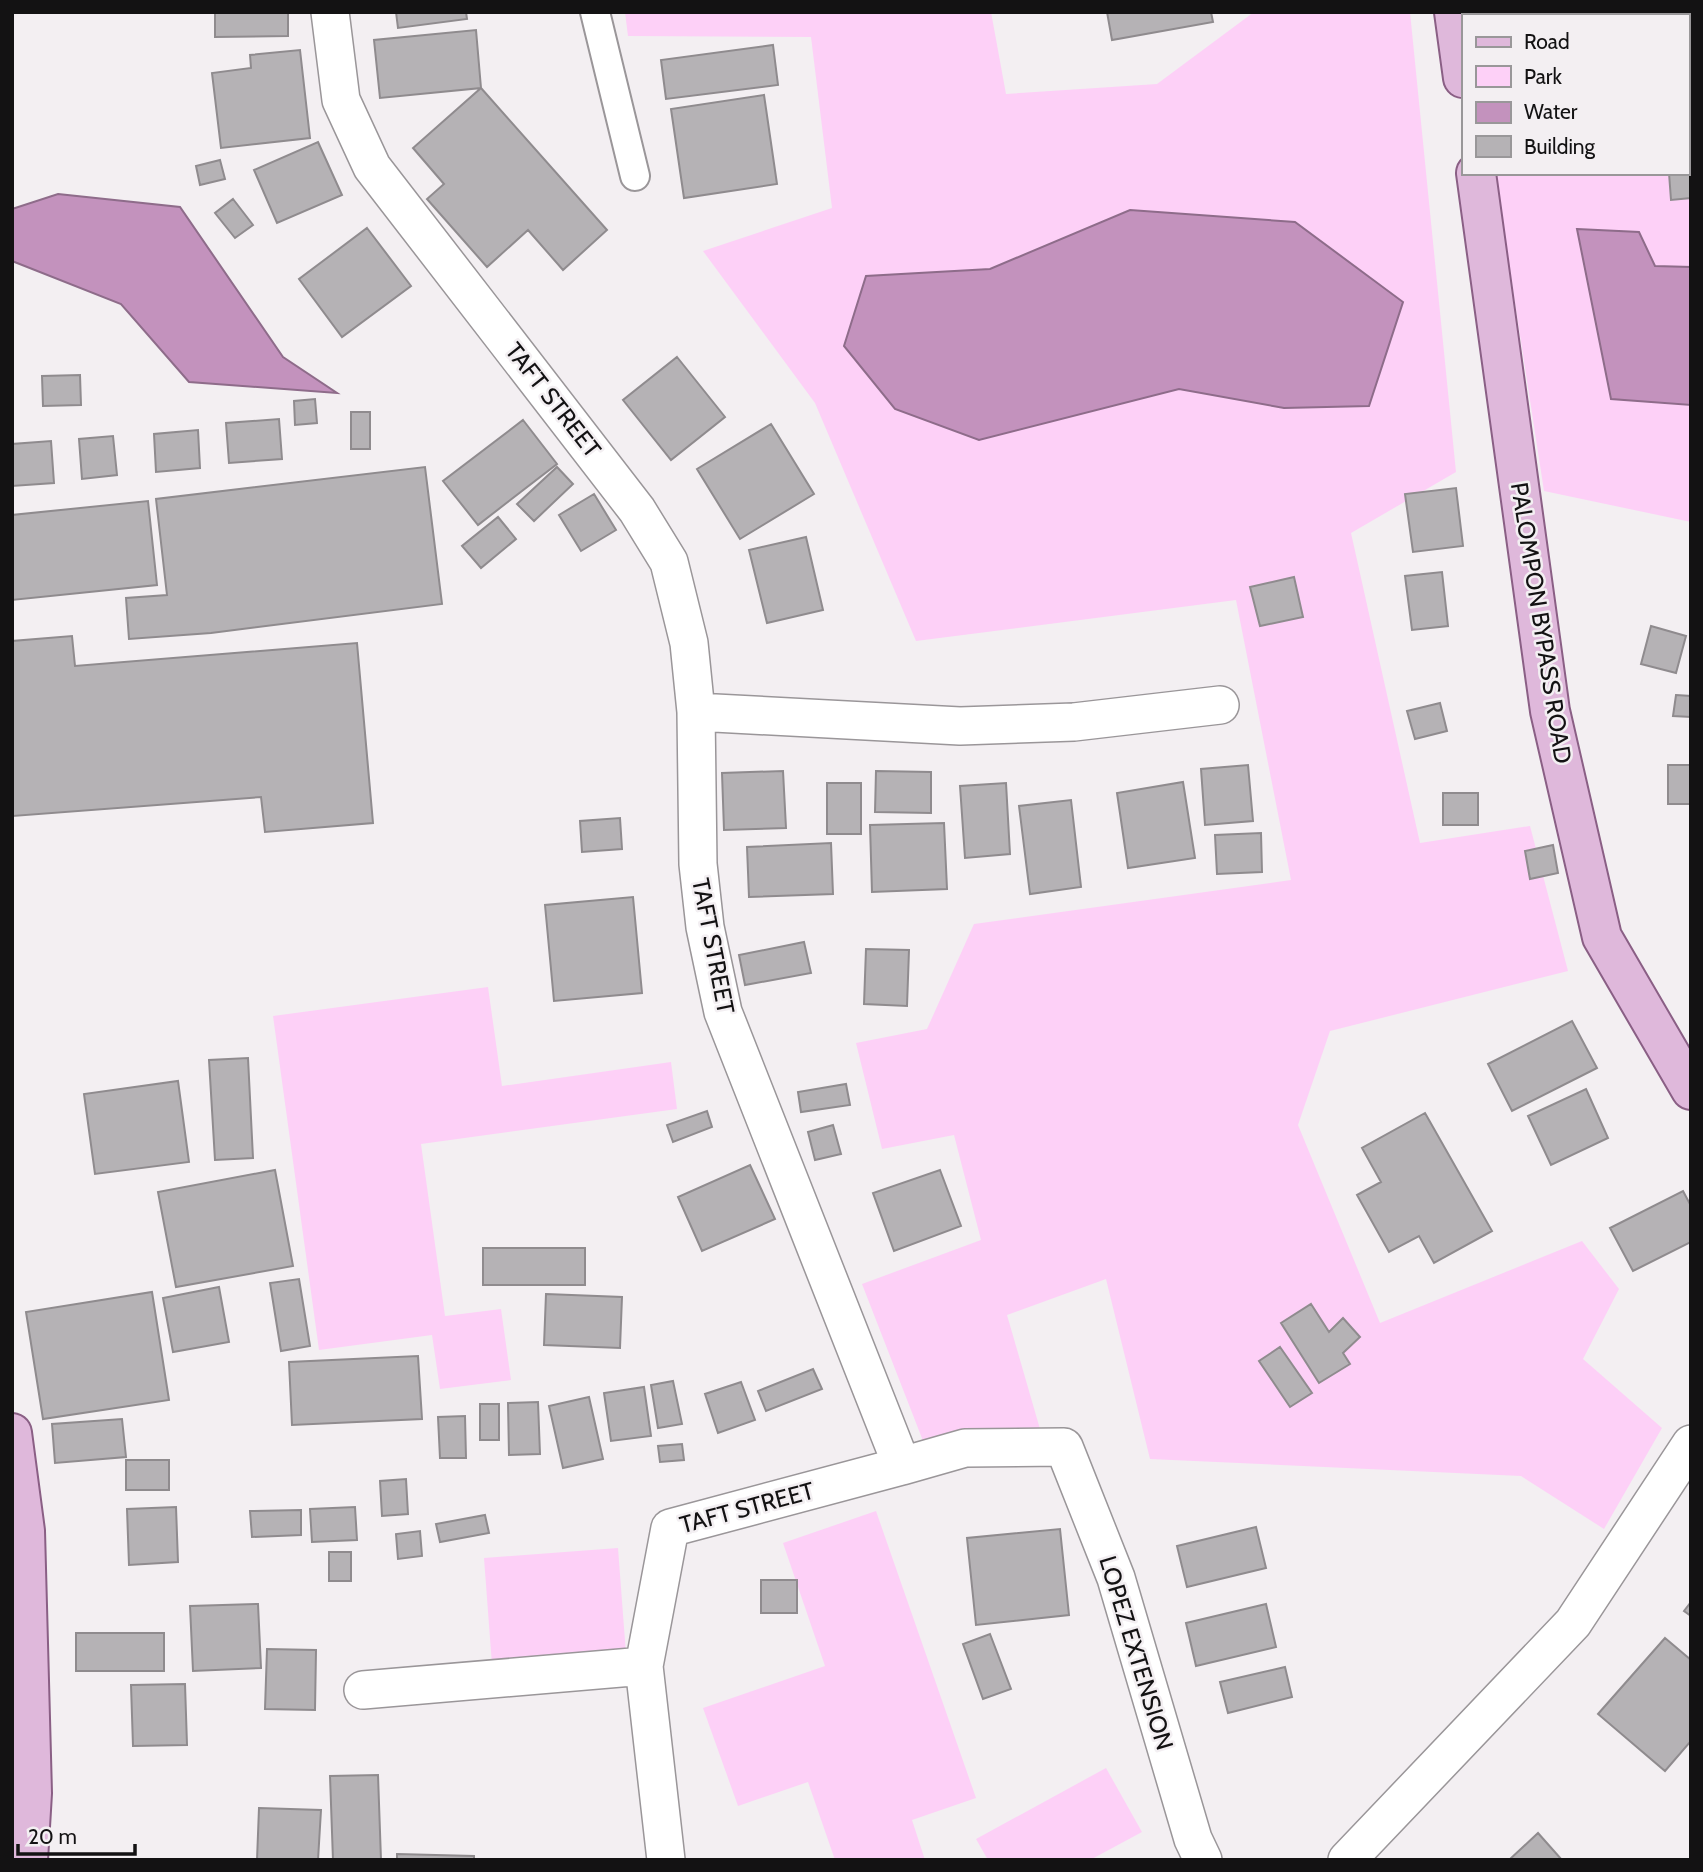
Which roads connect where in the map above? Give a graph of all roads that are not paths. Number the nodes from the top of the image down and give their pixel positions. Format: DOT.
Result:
graph roads {
  1 [pos="330,12"];
  2 [pos="595,12"];
  3 [pos="1454,12"];
  4 [pos="1462,71"];
  5 [pos="1476,175"];
  6 [pos="635,176"];
  7 [pos="1220,705"];
  8 [pos="696,712"];
  9 [pos="1691,1090"];
  10 [pos="12,1433"];
  11 [pos="1691,1444"];
  12 [pos="902,1466"];
  13 [pos="644,1665"];
  14 [pos="363,1690"];
  15 [pos="28,1860"];
  16 [pos="666,1860"];
  17 [pos="1203,1860"];
  18 [pos="1347,1860"];
  1 -- 8 [label="street, TAFT STREET"];
  2 -- 6 [label="street"];
  3 -- 4 [label="main road"];
  5 -- 9 [label="main road, PALOMPON BYPASS ROAD"];
  7 -- 8 [label="street"];
  8 -- 12 [label="street, TAFT STREET"];
  10 -- 15 [label="main road"];
  11 -- 18 [label="street"];
  12 -- 13 [label="street, TAFT STREET"];
  12 -- 17 [label="street, LOPEZ EXTENSION"];
  13 -- 14 [label="street"];
  13 -- 16 [label="street, TAFT STREET"];
}
